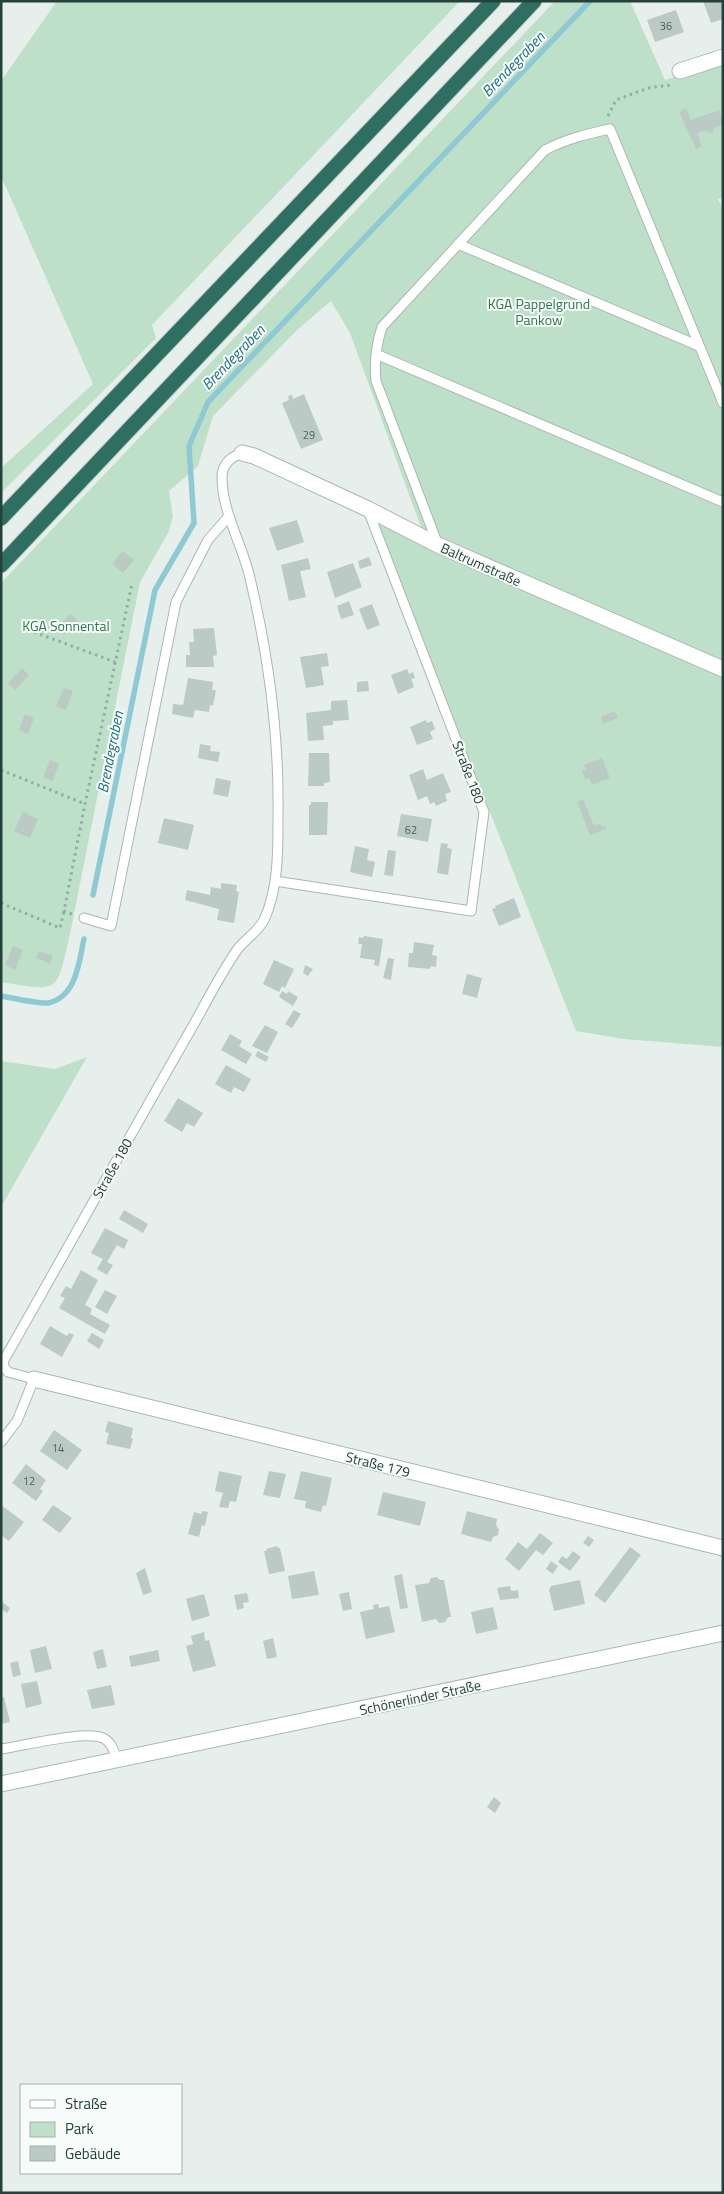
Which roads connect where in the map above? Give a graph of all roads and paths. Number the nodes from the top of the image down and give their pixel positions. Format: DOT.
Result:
graph roads {
  1 [pos="493,1"];
  2 [pos="534,1"];
  3 [pos="723,57"];
  4 [pos="680,71"];
  5 [pos="663,85"];
  6 [pos="610,129"];
  7 [pos="458,244"];
  8 [pos="698,346"];
  9 [pos="376,354"];
  10 [pos="723,403"];
  11 [pos="242,453"];
  12 [pos="723,502"];
  13 [pos="368,510"];
  14 [pos="229,516"];
  15 [pos="1,518"];
  16 [pos="438,546"];
  17 [pos="1,564"];
  18 [pos="132,584"];
  19 [pos="34,632"];
  20 [pos="115,662"];
  21 [pos="723,669"];
  22 [pos="1,770"];
  23 [pos="85,804"];
  24 [pos="275,881"];
  25 [pos="1,903"];
  26 [pos="64,912"];
  27 [pos="84,918"];
  28 [pos="34,1379"];
  29 [pos="1,1442"];
  30 [pos="723,1548"];
  31 [pos="723,1632"];
  32 [pos="1,1749"];
  33 [pos="117,1761"];
  34 [pos="1,1784"];
  1 -- 15 [label="highway"];
  2 -- 17 [label="highway"];
  3 -- 4 [label="street"];
  5 -- 6 [label="path"];
  6 -- 7 [label="lane"];
  6 -- 8 [label="lane"];
  7 -- 8 [label="lane"];
  7 -- 9 [label="lane"];
  8 -- 10 [label="lane"];
  9 -- 12 [label="lane"];
  9 -- 16 [label="lane"];
  11 -- 13 [label="street, Baltrumstraße"];
  11 -- 14 [label="lane, Straße 180"];
  13 -- 16 [label="street, Baltrumstraße"];
  13 -- 24 [label="lane, Straße 180"];
  14 -- 24 [label="lane, Straße 180"];
  14 -- 27 [label="lane"];
  16 -- 21 [label="street, Baltrumstraße"];
  18 -- 20 [label="path"];
  19 -- 20 [label="path"];
  20 -- 23 [label="path"];
  22 -- 23 [label="path"];
  23 -- 26 [label="path"];
  24 -- 28 [label="lane, Straße 180"];
  25 -- 26 [label="path"];
  26 -- 27 [label="path"];
  28 -- 29 [label="lane"];
  28 -- 30 [label="street, Straße 179"];
  31 -- 33 [label="street, Schönerlinder Straße"];
  32 -- 33 [label="lane"];
  33 -- 34 [label="street, Schönerlinder Straße"];
}
